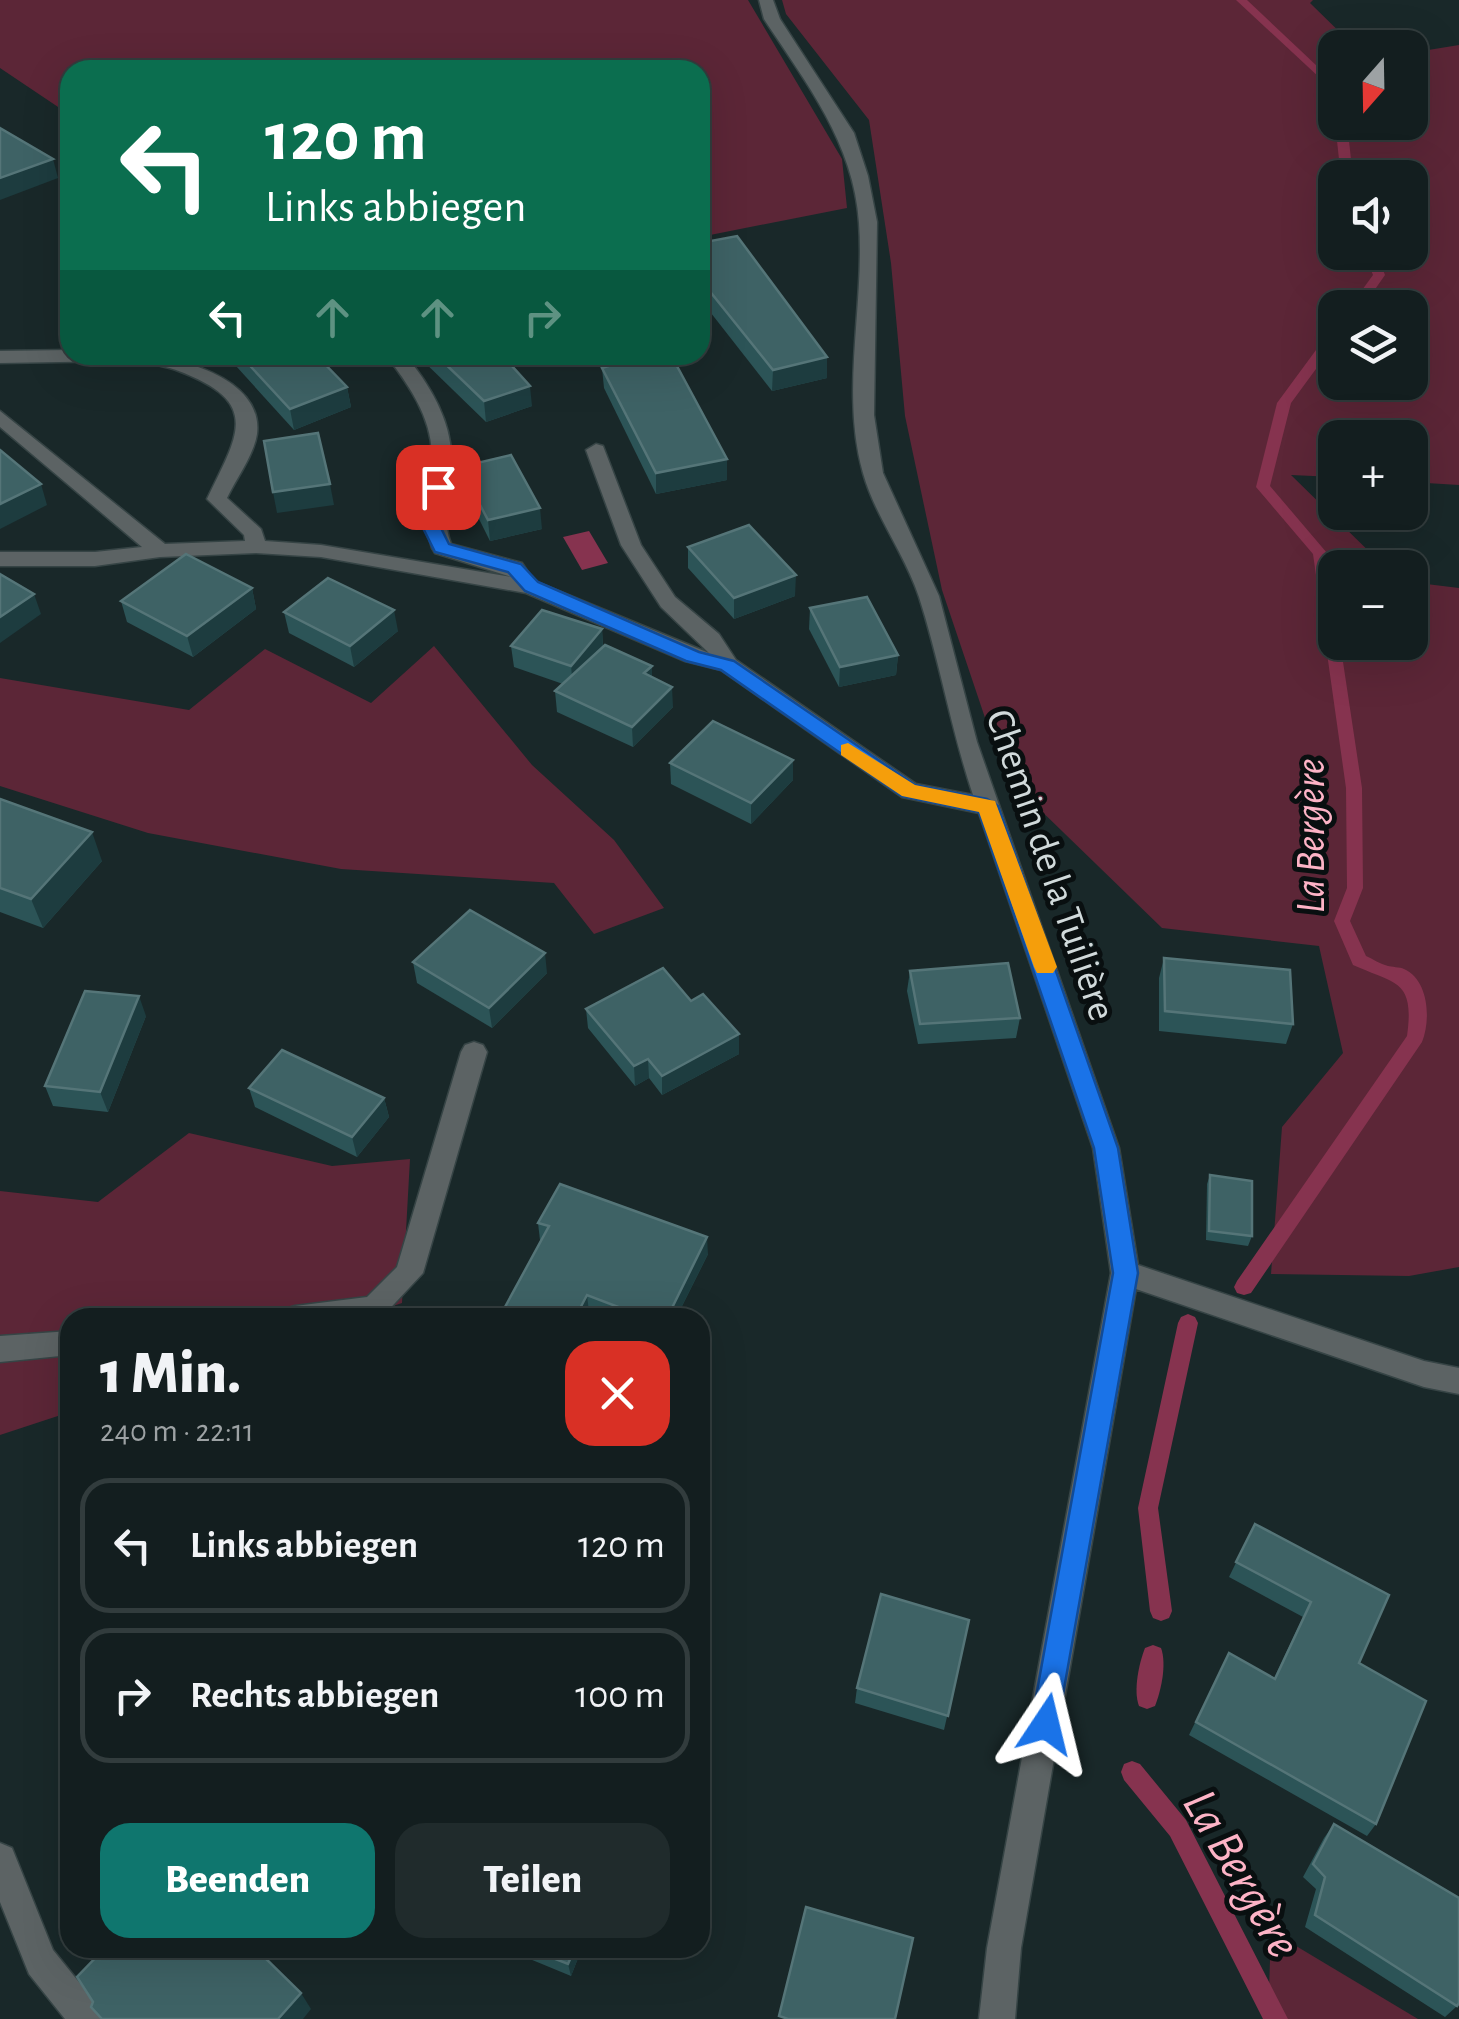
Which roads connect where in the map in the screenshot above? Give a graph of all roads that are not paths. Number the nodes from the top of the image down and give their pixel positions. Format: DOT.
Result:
graph roads {
  1 [pos="766,0"];
  2 [pos="0,356"];
  3 [pos="60,356"];
  4 [pos="184,365"];
  5 [pos="405,365"];
  6 [pos="0,417"];
  7 [pos="596,450"];
  8 [pos="256,546"];
  9 [pos="160,551"];
  10 [pos="0,559"];
  11 [pos="531,587"];
  12 [pos="728,665"];
  13 [pos="987,806"];
  14 [pos="474,1052"];
  15 [pos="1125,1273"];
  16 [pos="374,1308"];
  17 [pos="60,1344"];
  18 [pos="0,1349"];
  19 [pos="1459,1380"];
  20 [pos="0,1860"];
  21 [pos="87,2019"];
  22 [pos="997,2019"];
  1 -- 13 [label="street, Chemin de la Tuilière"];
  2 -- 3 [label="street"];
  4 -- 8 [label="street"];
  5 -- 11 [label="street"];
  6 -- 9 [label="street"];
  7 -- 12 [label="street"];
  8 -- 9 [label="street"];
  8 -- 11 [label="street"];
  9 -- 10 [label="street"];
  11 -- 12 [label="street"];
  12 -- 13 [label="street"];
  13 -- 15 [label="street, Chemin de la Tuilière"];
  14 -- 16 [label="street"];
  15 -- 19 [label="street"];
  15 -- 22 [label="street, Chemin de la Tuilière"];
  17 -- 18 [label="street"];
  20 -- 21 [label="street"];
}
